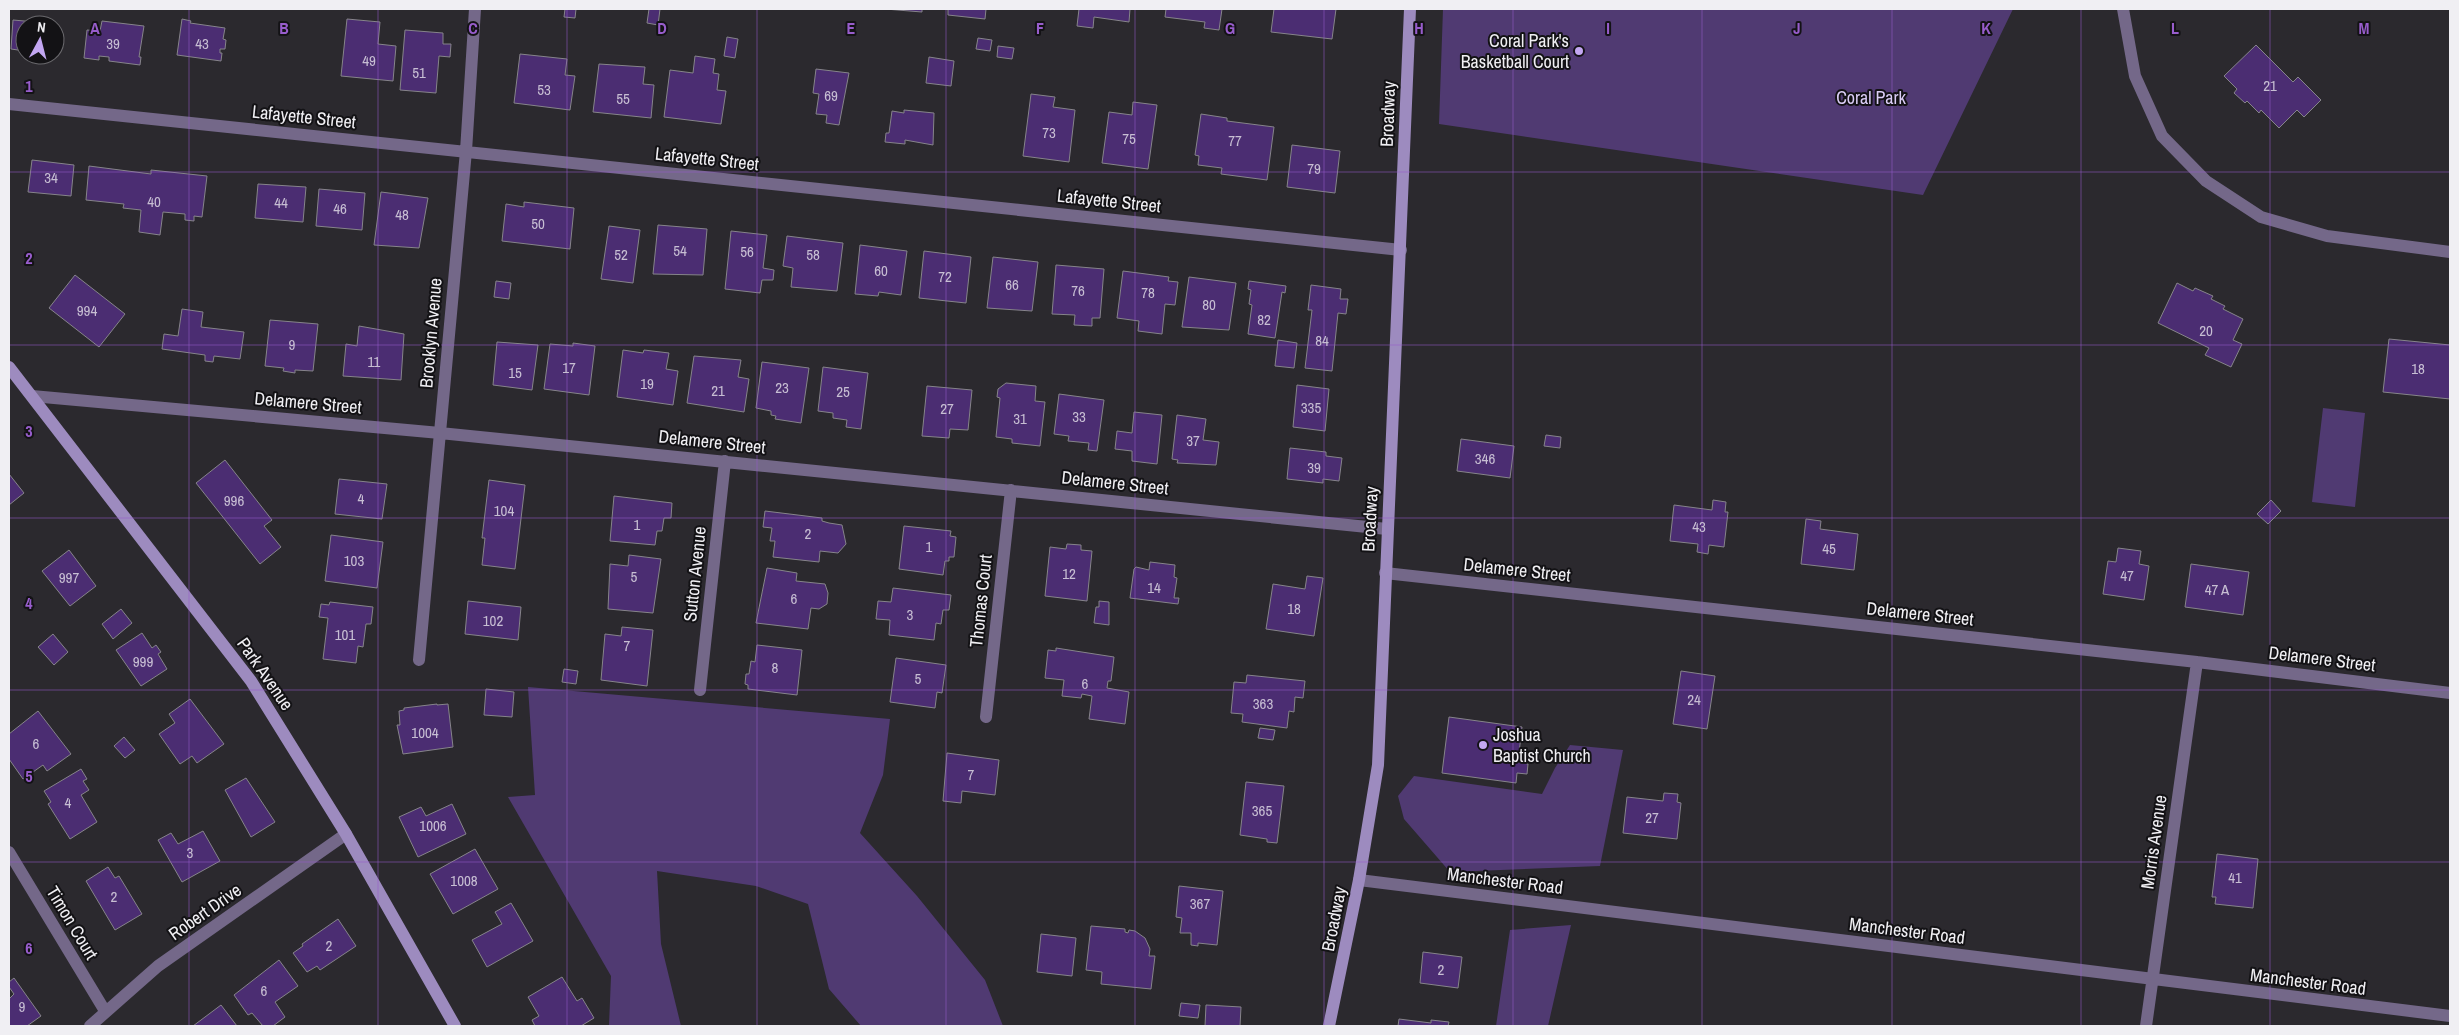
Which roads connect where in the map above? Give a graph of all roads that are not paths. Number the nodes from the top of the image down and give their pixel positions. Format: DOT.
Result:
graph roads {
  1 [pos="475,9"];
  2 [pos="1410,9"];
  3 [pos="2124,9"];
  4 [pos="9,104"];
  5 [pos="466,151"];
  6 [pos="1401,250"];
  7 [pos="2450,252"];
  8 [pos="9,367"];
  9 [pos="32,396"];
  10 [pos="440,433"];
  11 [pos="725,461"];
  12 [pos="1011,490"];
  13 [pos="1387,529"];
  14 [pos="1385,573"];
  15 [pos="419,660"];
  16 [pos="2196,662"];
  17 [pos="700,690"];
  18 [pos="2450,693"];
  19 [pos="986,717"];
  20 [pos="346,834"];
  21 [pos="9,852"];
  22 [pos="1359,880"];
  23 [pos="2152,980"];
  24 [pos="104,1011"];
  25 [pos="2450,1016"];
  26 [pos="90,1026"];
  27 [pos="455,1026"];
  28 [pos="1329,1026"];
  29 [pos="2146,1026"];
  1 -- 5 [label="street, Brooklyn Avenue"];
  2 -- 6 [label="main road, Broadway"];
  3 -- 7 [label="street"];
  4 -- 5 [label="street, Lafayette Street"];
  5 -- 6 [label="street, Lafayette Street"];
  5 -- 10 [label="street, Brooklyn Avenue"];
  6 -- 13 [label="main road, Broadway"];
  8 -- 9 [label="main road, Park Avenue"];
  9 -- 10 [label="street, Delamere Street"];
  9 -- 20 [label="main road, Park Avenue"];
  10 -- 11 [label="street, Delamere Street"];
  10 -- 15 [label="street, Brooklyn Avenue"];
  11 -- 12 [label="street, Delamere Street"];
  11 -- 17 [label="street, Sutton Avenue"];
  12 -- 13 [label="street, Delamere Street"];
  12 -- 19 [label="street, Thomas Court"];
  13 -- 14 [label="main road, Broadway"];
  14 -- 16 [label="street, Delamere Street"];
  14 -- 22 [label="main road, Broadway"];
  16 -- 18 [label="street, Delamere Street"];
  16 -- 23 [label="street, Morris Avenue"];
  20 -- 24 [label="street, Robert Drive"];
  20 -- 27 [label="main road, Park Avenue"];
  21 -- 24 [label="street, Timon Court"];
  22 -- 23 [label="street, Manchester Road"];
  22 -- 28 [label="main road, Broadway"];
  23 -- 25 [label="street, Manchester Road"];
  23 -- 29 [label="street, Morris Avenue"];
  24 -- 26 [label="street, Robert Drive"];
}
